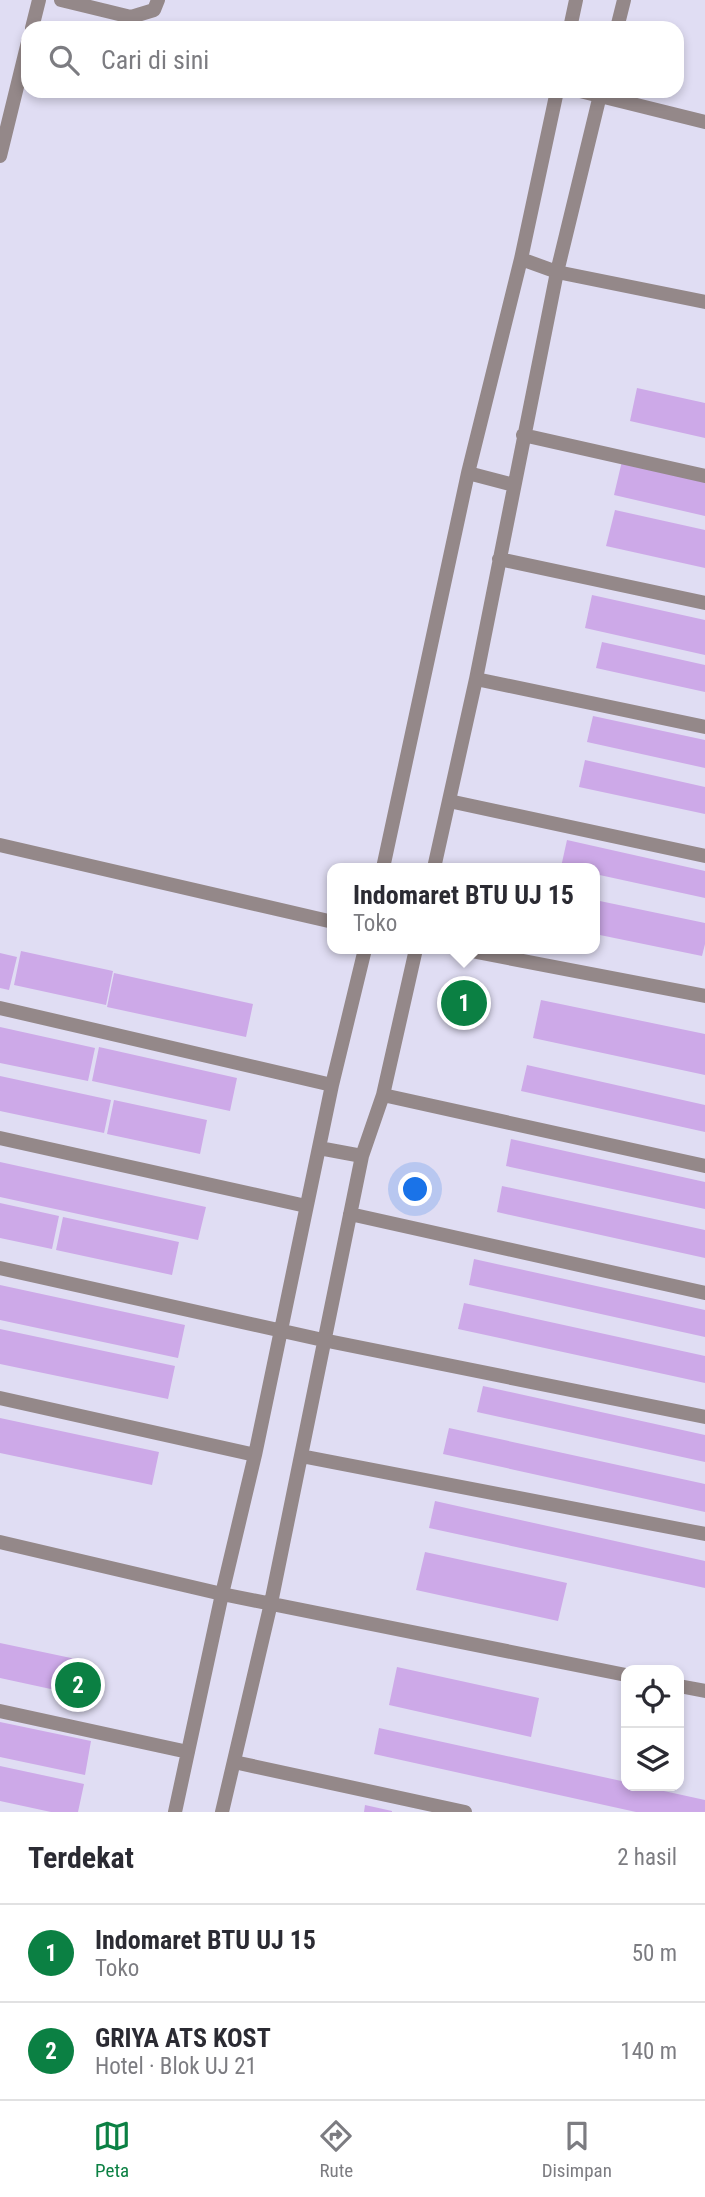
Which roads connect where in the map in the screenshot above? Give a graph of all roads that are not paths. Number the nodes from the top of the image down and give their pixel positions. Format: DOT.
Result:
graph roads {
  1 [pos="39,0"];
  2 [pos="61,0"];
  3 [pos="158,0"];
  4 [pos="576,0"];
  5 [pos="624,0"];
  6 [pos="34,21"];
  7 [pos="572,21"];
  8 [pos="619,21"];
  9 [pos="21,70"];
  10 [pos="556,98"];
  11 [pos="600,98"];
  12 [pos="619,98"];
  13 [pos="705,122"];
  14 [pos="0,156"];
  15 [pos="521,260"];
  16 [pos="557,272"];
  17 [pos="705,302"];
  18 [pos="523,435"];
  19 [pos="468,473"];
  20 [pos="705,476"];
  21 [pos="514,485"];
  22 [pos="499,559"];
  23 [pos="705,603"];
  24 [pos="476,679"];
  25 [pos="705,727"];
  26 [pos="449,801"];
  27 [pos="0,845"];
  28 [pos="705,856"];
  29 [pos="384,863"];
  30 [pos="435,863"];
  31 [pos="327,921"];
  32 [pos="364,954"];
  33 [pos="415,954"];
  34 [pos="487,954"];
  35 [pos="705,996"];
  36 [pos="0,1008"];
  37 [pos="332,1085"];
  38 [pos="383,1095"];
  39 [pos="0,1138"];
  40 [pos="319,1148"];
  41 [pos="362,1156"];
  42 [pos="705,1166"];
  43 [pos="306,1206"];
  44 [pos="351,1214"];
  45 [pos="0,1268"];
  46 [pos="705,1293"];
  47 [pos="282,1329"];
  48 [pos="323,1339"];
  49 [pos="0,1398"];
  50 [pos="705,1417"];
  51 [pos="255,1455"];
  52 [pos="301,1456"];
  53 [pos="705,1534"];
  54 [pos="0,1542"];
  55 [pos="222,1594"];
  56 [pos="271,1603"];
  57 [pos="621,1674"];
  58 [pos="684,1687"];
  59 [pos="705,1691"];
  60 [pos="0,1711"];
  61 [pos="188,1752"];
  62 [pos="234,1762"];
  63 [pos="175,1812"];
  64 [pos="222,1812"];
  65 [pos="465,1812"];
  1 -- 6 [label="street"];
  2 -- 3 [label="street"];
  4 -- 7 [label="street"];
  5 -- 8 [label="street"];
  9 -- 14 [label="street"];
  10 -- 15 [label="street"];
  11 -- 16 [label="street"];
  12 -- 13 [label="street"];
  15 -- 16 [label="street"];
  15 -- 19 [label="street"];
  16 -- 17 [label="street"];
  16 -- 18 [label="street"];
  18 -- 20 [label="street"];
  18 -- 21 [label="street"];
  19 -- 21 [label="street"];
  19 -- 29 [label="street"];
  21 -- 22 [label="street"];
  22 -- 23 [label="street"];
  22 -- 24 [label="street"];
  24 -- 25 [label="street"];
  24 -- 26 [label="street"];
  26 -- 28 [label="street"];
  26 -- 30 [label="street"];
  27 -- 31 [label="street"];
  32 -- 37 [label="street"];
  33 -- 38 [label="street"];
  34 -- 35 [label="street"];
  36 -- 37 [label="street"];
  37 -- 40 [label="street"];
  38 -- 41 [label="street"];
  38 -- 42 [label="street"];
  39 -- 43 [label="street"];
  40 -- 41 [label="street"];
  40 -- 43 [label="street"];
  41 -- 44 [label="street"];
  43 -- 47 [label="street"];
  44 -- 46 [label="street"];
  44 -- 48 [label="street"];
  45 -- 47 [label="street"];
  47 -- 48 [label="street"];
  47 -- 51 [label="street"];
  48 -- 50 [label="street"];
  48 -- 52 [label="street"];
  49 -- 51 [label="street"];
  51 -- 55 [label="street"];
  52 -- 53 [label="street"];
  52 -- 56 [label="street"];
  54 -- 55 [label="street"];
  55 -- 56 [label="street"];
  55 -- 61 [label="street"];
  56 -- 57 [label="street"];
  56 -- 62 [label="street"];
  58 -- 59 [label="street"];
  60 -- 61 [label="street"];
  61 -- 63 [label="street"];
  62 -- 64 [label="street"];
  62 -- 65 [label="street"];
}
